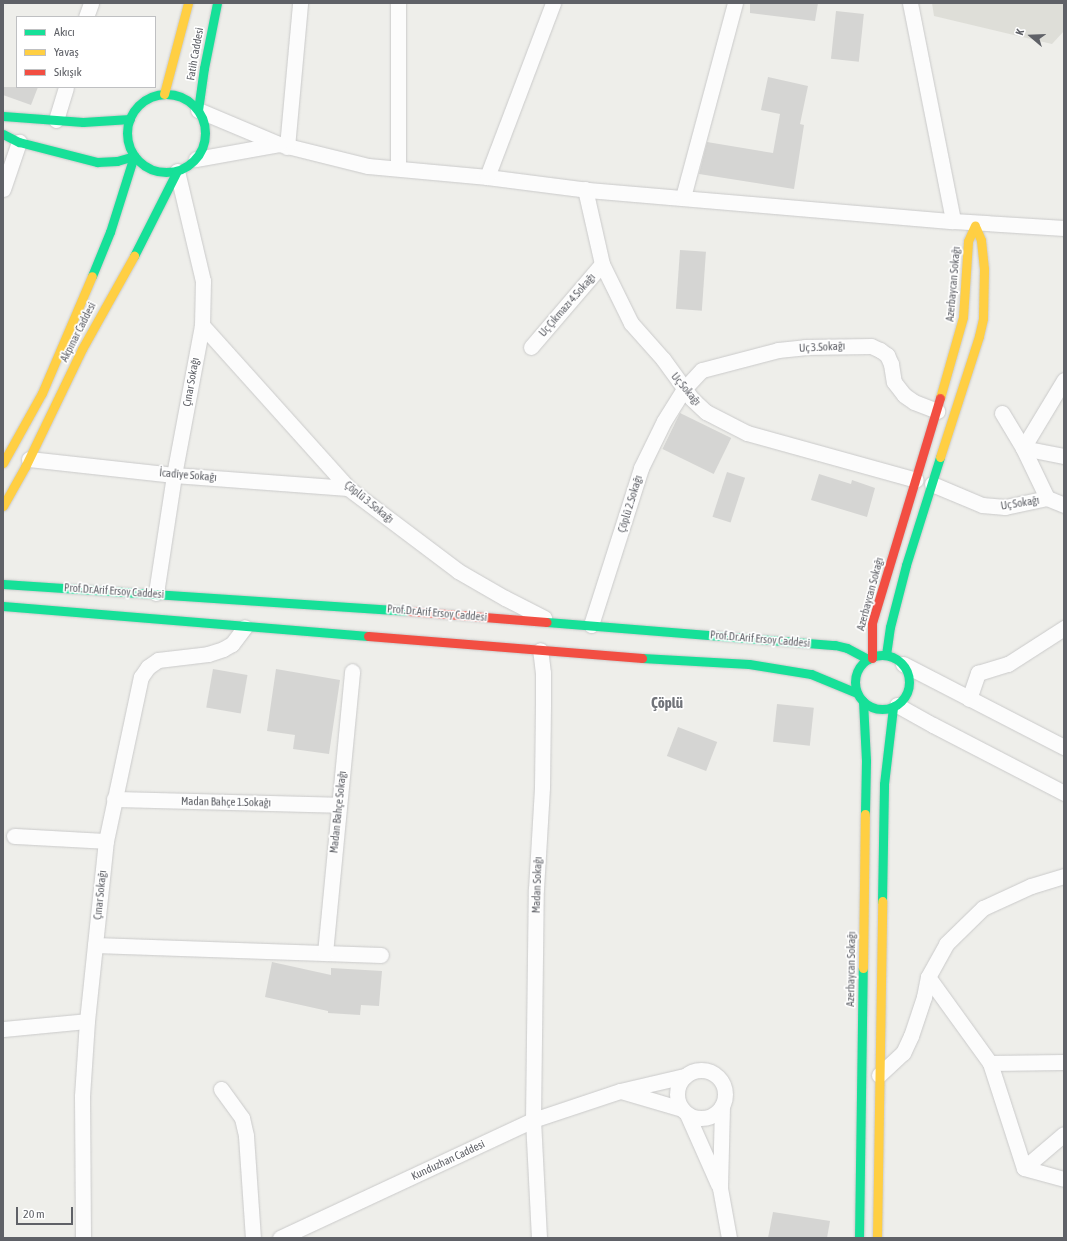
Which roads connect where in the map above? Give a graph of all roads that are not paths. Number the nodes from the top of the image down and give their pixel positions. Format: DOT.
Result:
graph roads {
  1 [pos="91,3"];
  2 [pos="188,3"];
  3 [pos="217,3"];
  4 [pos="300,3"];
  5 [pos="398,3"];
  6 [pos="553,3"];
  7 [pos="735,3"];
  8 [pos="910,3"];
  9 [pos="86,16"];
  10 [pos="66,88"];
  11 [pos="164,94"];
  12 [pos="198,110"];
  13 [pos="3,116"];
  14 [pos="130,119"];
  15 [pos="56,120"];
  16 [pos="3,134"];
  17 [pos="19,142"];
  18 [pos="283,146"];
  19 [pos="134,156"];
  20 [pos="196,159"];
  21 [pos="398,168"];
  22 [pos="177,171"];
  23 [pos="487,177"];
  24 [pos="3,189"];
  25 [pos="584,189"];
  26 [pos="683,197"];
  27 [pos="953,221"];
  28 [pos="1064,228"];
  29 [pos="602,264"];
  30 [pos="202,326"];
  31 [pos="531,347"];
  32 [pos="1064,380"];
  33 [pos="684,389"];
  34 [pos="937,412"];
  35 [pos="1002,413"];
  36 [pos="1023,448"];
  37 [pos="1064,456"];
  38 [pos="29,459"];
  39 [pos="3,463"];
  40 [pos="174,475"];
  41 [pos="916,480"];
  42 [pos="932,484"];
  43 [pos="348,488"];
  44 [pos="1047,498"];
  45 [pos="1064,504"];
  46 [pos="3,506"];
  47 [pos="3,584"];
  48 [pos="156,593"];
  49 [pos="3,606"];
  50 [pos="552,622"];
  51 [pos="592,625"];
  52 [pos="244,626"];
  53 [pos="1064,628"];
  54 [pos="540,650"];
  55 [pos="886,655"];
  56 [pos="870,658"];
  57 [pos="902,664"];
  58 [pos="352,671"];
  59 [pos="857,693"];
  60 [pos="969,699"];
  61 [pos="863,701"];
  62 [pos="895,706"];
  63 [pos="1064,747"];
  64 [pos="1064,793"];
  65 [pos="114,799"];
  66 [pos="339,804"];
  67 [pos="14,836"];
  68 [pos="106,841"];
  69 [pos="1064,876"];
  70 [pos="95,945"];
  71 [pos="325,953"];
  72 [pos="382,955"];
  73 [pos="928,976"];
  74 [pos="87,1022"];
  75 [pos="3,1029"];
  76 [pos="1064,1062"];
  77 [pos="990,1063"];
  78 [pos="879,1075"];
  79 [pos="685,1076"];
  80 [pos="221,1089"];
  81 [pos="620,1091"];
  82 [pos="722,1106"];
  83 [pos="684,1111"];
  84 [pos="534,1120"];
  85 [pos="1064,1134"];
  86 [pos="1024,1168"];
  87 [pos="1064,1179"];
  88 [pos="720,1188"];
  89 [pos="286,1236"];
  90 [pos="83,1238"];
  91 [pos="253,1238"];
  92 [pos="539,1238"];
  93 [pos="729,1238"];
  94 [pos="859,1238"];
  95 [pos="877,1238"];
  1 -- 9 [label="street"];
  2 -- 11 [label="street, Fatih Caddesi"];
  3 -- 12 [label="street, Fatih Caddesi"];
  4 -- 18 [label="street"];
  5 -- 21 [label="street"];
  6 -- 23 [label="street"];
  7 -- 26 [label="street"];
  8 -- 27 [label="street"];
  10 -- 15 [label="street"];
  11 -- 12 [label="street"];
  11 -- 14 [label="street"];
  12 -- 18 [label="street"];
  12 -- 20 [label="street"];
  13 -- 15 [label="street"];
  14 -- 15 [label="street"];
  14 -- 19 [label="street"];
  16 -- 17 [label="street"];
  17 -- 19 [label="street"];
  17 -- 24 [label="street"];
  18 -- 20 [label="street"];
  18 -- 21 [label="street"];
  19 -- 22 [label="street"];
  19 -- 39 [label="street, Akpınar Caddesi"];
  20 -- 22 [label="street"];
  21 -- 23 [label="street"];
  22 -- 30 [label="street, Çınar Sokağı"];
  22 -- 38 [label="street, Akpınar Caddesi"];
  23 -- 25 [label="street"];
  25 -- 26 [label="street"];
  25 -- 29 [label="street, Uç Sokağı"];
  26 -- 27 [label="street"];
  27 -- 28 [label="street"];
  29 -- 31 [label="street, Uç Çıkmazı 4.Sokağı"];
  29 -- 33 [label="street, Uç Sokağı"];
  30 -- 40 [label="street, Çınar Sokağı"];
  30 -- 43 [label="street, Çöplü 3.Sokağı"];
  32 -- 36 [label="street"];
  33 -- 34 [label="street, Uç 3.Sokağı"];
  33 -- 41 [label="street, Uç Sokağı"];
  33 -- 51 [label="street, Çöplü 2.Sokağı"];
  34 -- 41 [label="street, Azerbaycan Sokağı"];
  34 -- 42 [label="street, Azerbaycan Sokağı"];
  35 -- 36 [label="street"];
  36 -- 37 [label="street"];
  36 -- 44 [label="street"];
  38 -- 40 [label="street, İcadiye Sokağı"];
  38 -- 46 [label="street, Akpınar Caddesi"];
  40 -- 43 [label="street, İcadiye Sokağı"];
  40 -- 48 [label="street, Çınar Sokağı"];
  41 -- 56 [label="street, Azerbaycan Sokağı"];
  42 -- 44 [label="street, Uç Sokağı"];
  42 -- 55 [label="street, Azerbaycan Sokağı"];
  43 -- 50 [label="street, Çöplü 3.Sokağı"];
  44 -- 45 [label="street, Uç Sokağı"];
  47 -- 48 [label="street, Prof.Dr.Arif Ersoy Caddesi"];
  48 -- 50 [label="street, Prof.Dr.Arif Ersoy Caddesi"];
  49 -- 52 [label="street"];
  50 -- 51 [label="street, Prof.Dr.Arif Ersoy Caddesi"];
  51 -- 56 [label="street, Prof.Dr.Arif Ersoy Caddesi"];
  52 -- 54 [label="street"];
  52 -- 65 [label="street, Çınar Sokağı"];
  53 -- 60 [label="street"];
  54 -- 59 [label="street"];
  54 -- 84 [label="street, Madan Sokağı"];
  55 -- 56 [label="street"];
  55 -- 57 [label="street"];
  56 -- 59 [label="street"];
  57 -- 60 [label="street"];
  57 -- 62 [label="street"];
  58 -- 66 [label="street, Madan Bahçe Sokağı"];
  59 -- 61 [label="street"];
  60 -- 63 [label="street"];
  61 -- 62 [label="street"];
  61 -- 94 [label="street, Azerbaycan Sokağı"];
  62 -- 64 [label="street"];
  62 -- 78 [label="street"];
  65 -- 66 [label="street, Madan Bahçe 1.Sokağı"];
  65 -- 68 [label="street, Çınar Sokağı"];
  66 -- 71 [label="street, Madan Bahçe Sokağı"];
  67 -- 68 [label="street"];
  68 -- 70 [label="street, Çınar Sokağı"];
  69 -- 73 [label="street"];
  70 -- 71 [label="street"];
  70 -- 74 [label="street, Çınar Sokağı"];
  71 -- 72 [label="street"];
  73 -- 77 [label="street"];
  73 -- 78 [label="street"];
  74 -- 75 [label="street"];
  74 -- 90 [label="street, Çınar Sokağı"];
  76 -- 77 [label="street"];
  77 -- 86 [label="street"];
  78 -- 95 [label="street"];
  79 -- 81 [label="street, Kunduzhan Caddesi"];
  79 -- 82 [label="street"];
  79 -- 83 [label="street"];
  80 -- 91 [label="street"];
  81 -- 83 [label="street"];
  81 -- 84 [label="street, Kunduzhan Caddesi"];
  82 -- 83 [label="street"];
  82 -- 88 [label="street"];
  83 -- 88 [label="street"];
  84 -- 89 [label="street, Kunduzhan Caddesi"];
  84 -- 92 [label="street, Madan Sokağı"];
  85 -- 86 [label="street"];
  86 -- 87 [label="street"];
  88 -- 93 [label="street"];
}
